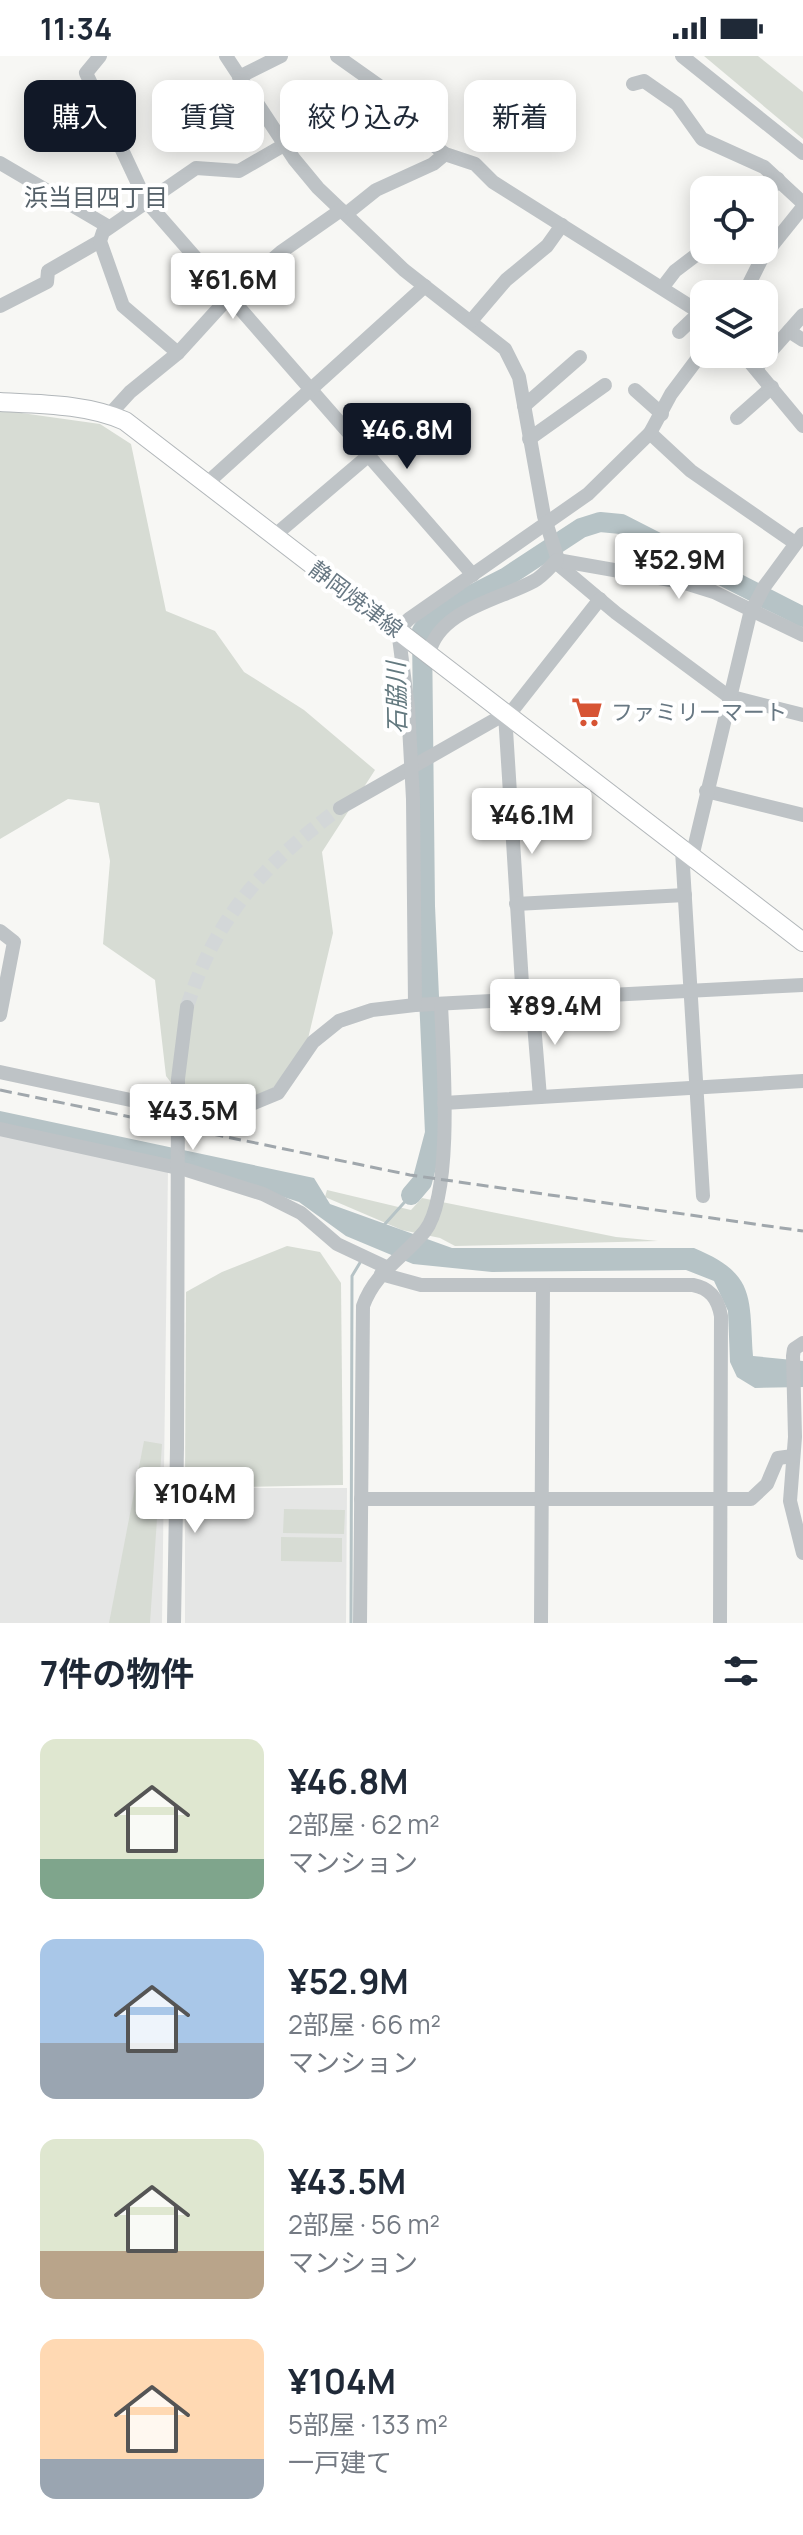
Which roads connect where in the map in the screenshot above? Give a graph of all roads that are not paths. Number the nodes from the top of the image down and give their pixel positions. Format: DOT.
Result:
graph roads {
  1 [pos="100,56"];
  2 [pos="226,56"];
  3 [pos="281,56"];
  4 [pos="337,56"];
  5 [pos="682,56"];
  6 [pos="239,77"];
  7 [pos="633,84"];
  8 [pos="280,139"];
  9 [pos="280,147"];
  10 [pos="290,152"];
  11 [pos="803,153"];
  12 [pos="445,154"];
  13 [pos="0,163"];
  14 [pos="774,176"];
  15 [pos="778,179"];
  16 [pos="146,201"];
  17 [pos="803,205"];
  18 [pos="344,212"];
  19 [pos="562,225"];
  20 [pos="109,227"];
  21 [pos="100,241"];
  22 [pos="690,260"];
  23 [pos="751,280"];
  24 [pos="425,286"];
  25 [pos="662,288"];
  26 [pos="229,297"];
  27 [pos="0,306"];
  28 [pos="690,306"];
  29 [pos="803,315"];
  30 [pos="471,321"];
  31 [pos="690,323"];
  32 [pos="789,331"];
  33 [pos="679,332"];
  34 [pos="803,340"];
  35 [pos="778,343"];
  36 [pos="178,353"];
  37 [pos="580,357"];
  38 [pos="692,368"];
  39 [pos="756,368"];
  40 [pos="605,385"];
  41 [pos="772,387"];
  42 [pos="635,390"];
  43 [pos="312,392"];
  44 [pos="0,402"];
  45 [pos="524,406"];
  46 [pos="110,414"];
  47 [pos="662,414"];
  48 [pos="737,418"];
  49 [pos="803,426"];
  50 [pos="650,433"];
  51 [pos="529,439"];
  52 [pos="368,456"];
  53 [pos="206,484"];
  54 [pos="546,524"];
  55 [pos="274,536"];
  56 [pos="799,539"];
  57 [pos="557,560"];
  58 [pos="473,575"];
  59 [pos="600,599"];
  60 [pos="752,609"];
  61 [pos="403,634"];
  62 [pos="803,635"];
  63 [pos="427,653"];
  64 [pos="728,696"];
  65 [pos="507,715"];
  66 [pos="803,715"];
  67 [pos="414,766"];
  68 [pos="706,791"];
  69 [pos="340,808"];
  70 [pos="803,815"];
  71 [pos="687,853"];
  72 [pos="685,895"];
  73 [pos="516,904"];
  74 [pos="0,931"];
  75 [pos="803,942"];
  76 [pos="803,985"];
  77 [pos="689,991"];
  78 [pos="527,1000"];
  79 [pos="441,1004"];
  80 [pos="415,1005"];
  81 [pos="187,1007"];
  82 [pos="0,1015"];
  83 [pos="0,1072"];
  84 [pos="803,1081"];
  85 [pos="696,1088"];
  86 [pos="540,1097"];
  87 [pos="444,1103"];
  88 [pos="0,1129"];
  89 [pos="703,1196"];
  90 [pos="383,1270"];
  91 [pos="543,1285"];
  92 [pos="803,1343"];
  93 [pos="793,1456"];
  94 [pos="361,1499"];
  95 [pos="542,1499"];
  96 [pos="720,1499"];
  97 [pos="803,1553"];
  98 [pos="174,1623"];
  99 [pos="360,1623"];
  100 [pos="541,1623"];
  101 [pos="720,1623"];
  1 -- 16 [label="street"];
  2 -- 6 [label="street"];
  3 -- 6 [label="street"];
  4 -- 12 [label="street"];
  5 -- 11 [label="street"];
  6 -- 8 [label="street"];
  7 -- 14 [label="street"];
  9 -- 16 [label="street"];
  10 -- 18 [label="street"];
  12 -- 18 [label="street"];
  12 -- 19 [label="street"];
  13 -- 20 [label="street"];
  15 -- 17 [label="street"];
  16 -- 20 [label="street"];
  16 -- 26 [label="street"];
  17 -- 23 [label="street"];
  18 -- 24 [label="street"];
  18 -- 26 [label="street"];
  19 -- 25 [label="street"];
  19 -- 30 [label="street"];
  20 -- 21 [label="street"];
  21 -- 27 [label="street"];
  21 -- 36 [label="street"];
  22 -- 25 [label="street"];
  24 -- 30 [label="street"];
  24 -- 43 [label="street"];
  25 -- 28 [label="street"];
  26 -- 36 [label="street"];
  26 -- 43 [label="street"];
  29 -- 32 [label="street"];
  30 -- 45 [label="street"];
  31 -- 33 [label="street"];
  32 -- 34 [label="street"];
  32 -- 35 [label="street"];
  36 -- 46 [label="street"];
  37 -- 45 [label="street"];
  38 -- 47 [label="street"];
  39 -- 41 [label="street"];
  40 -- 51 [label="street"];
  41 -- 48 [label="street"];
  41 -- 49 [label="street"];
  42 -- 47 [label="street"];
  43 -- 52 [label="street"];
  43 -- 53 [label="street"];
  44 -- 46 [label="main road, 静岡焼津線"];
  45 -- 51 [label="street"];
  46 -- 53 [label="main road, 静岡焼津線"];
  47 -- 50 [label="street"];
  50 -- 54 [label="street"];
  50 -- 56 [label="street"];
  51 -- 54 [label="street"];
  52 -- 55 [label="street"];
  52 -- 58 [label="street"];
  53 -- 55 [label="main road, 静岡焼津線"];
  54 -- 57 [label="street"];
  54 -- 58 [label="street"];
  55 -- 61 [label="main road, 静岡焼津線"];
  56 -- 60 [label="street"];
  57 -- 59 [label="street"];
  57 -- 60 [label="street"];
  57 -- 63 [label="street"];
  58 -- 61 [label="street"];
  59 -- 64 [label="street"];
  59 -- 65 [label="street"];
  60 -- 62 [label="street"];
  60 -- 64 [label="street"];
  61 -- 63 [label="main road, 静岡焼津線"];
  61 -- 67 [label="street"];
  63 -- 65 [label="main road, 静岡焼津線"];
  64 -- 66 [label="street"];
  64 -- 68 [label="street"];
  65 -- 67 [label="street"];
  65 -- 71 [label="main road, 静岡焼津線"];
  65 -- 73 [label="street"];
  67 -- 69 [label="street"];
  67 -- 80 [label="street"];
  68 -- 70 [label="street"];
  68 -- 71 [label="street"];
  71 -- 72 [label="street"];
  71 -- 75 [label="main road, 静岡焼津線"];
  72 -- 73 [label="street"];
  72 -- 77 [label="street"];
  73 -- 78 [label="street"];
  74 -- 82 [label="street"];
  76 -- 77 [label="street"];
  77 -- 78 [label="street"];
  77 -- 85 [label="street"];
  78 -- 79 [label="street"];
  78 -- 86 [label="street"];
  79 -- 80 [label="street"];
  79 -- 87 [label="street"];
  80 -- 83 [label="street"];
  81 -- 98 [label="street, bridge"];
  84 -- 85 [label="street"];
  85 -- 86 [label="street"];
  85 -- 89 [label="street"];
  86 -- 87 [label="street"];
  87 -- 90 [label="street"];
  88 -- 90 [label="street"];
  90 -- 91 [label="street"];
  90 -- 94 [label="street"];
  91 -- 95 [label="street"];
  91 -- 96 [label="street"];
  92 -- 93 [label="street"];
  93 -- 96 [label="street"];
  93 -- 97 [label="street"];
  94 -- 95 [label="street"];
  94 -- 99 [label="street"];
  95 -- 96 [label="street"];
  95 -- 100 [label="street"];
  96 -- 101 [label="street"];
}
